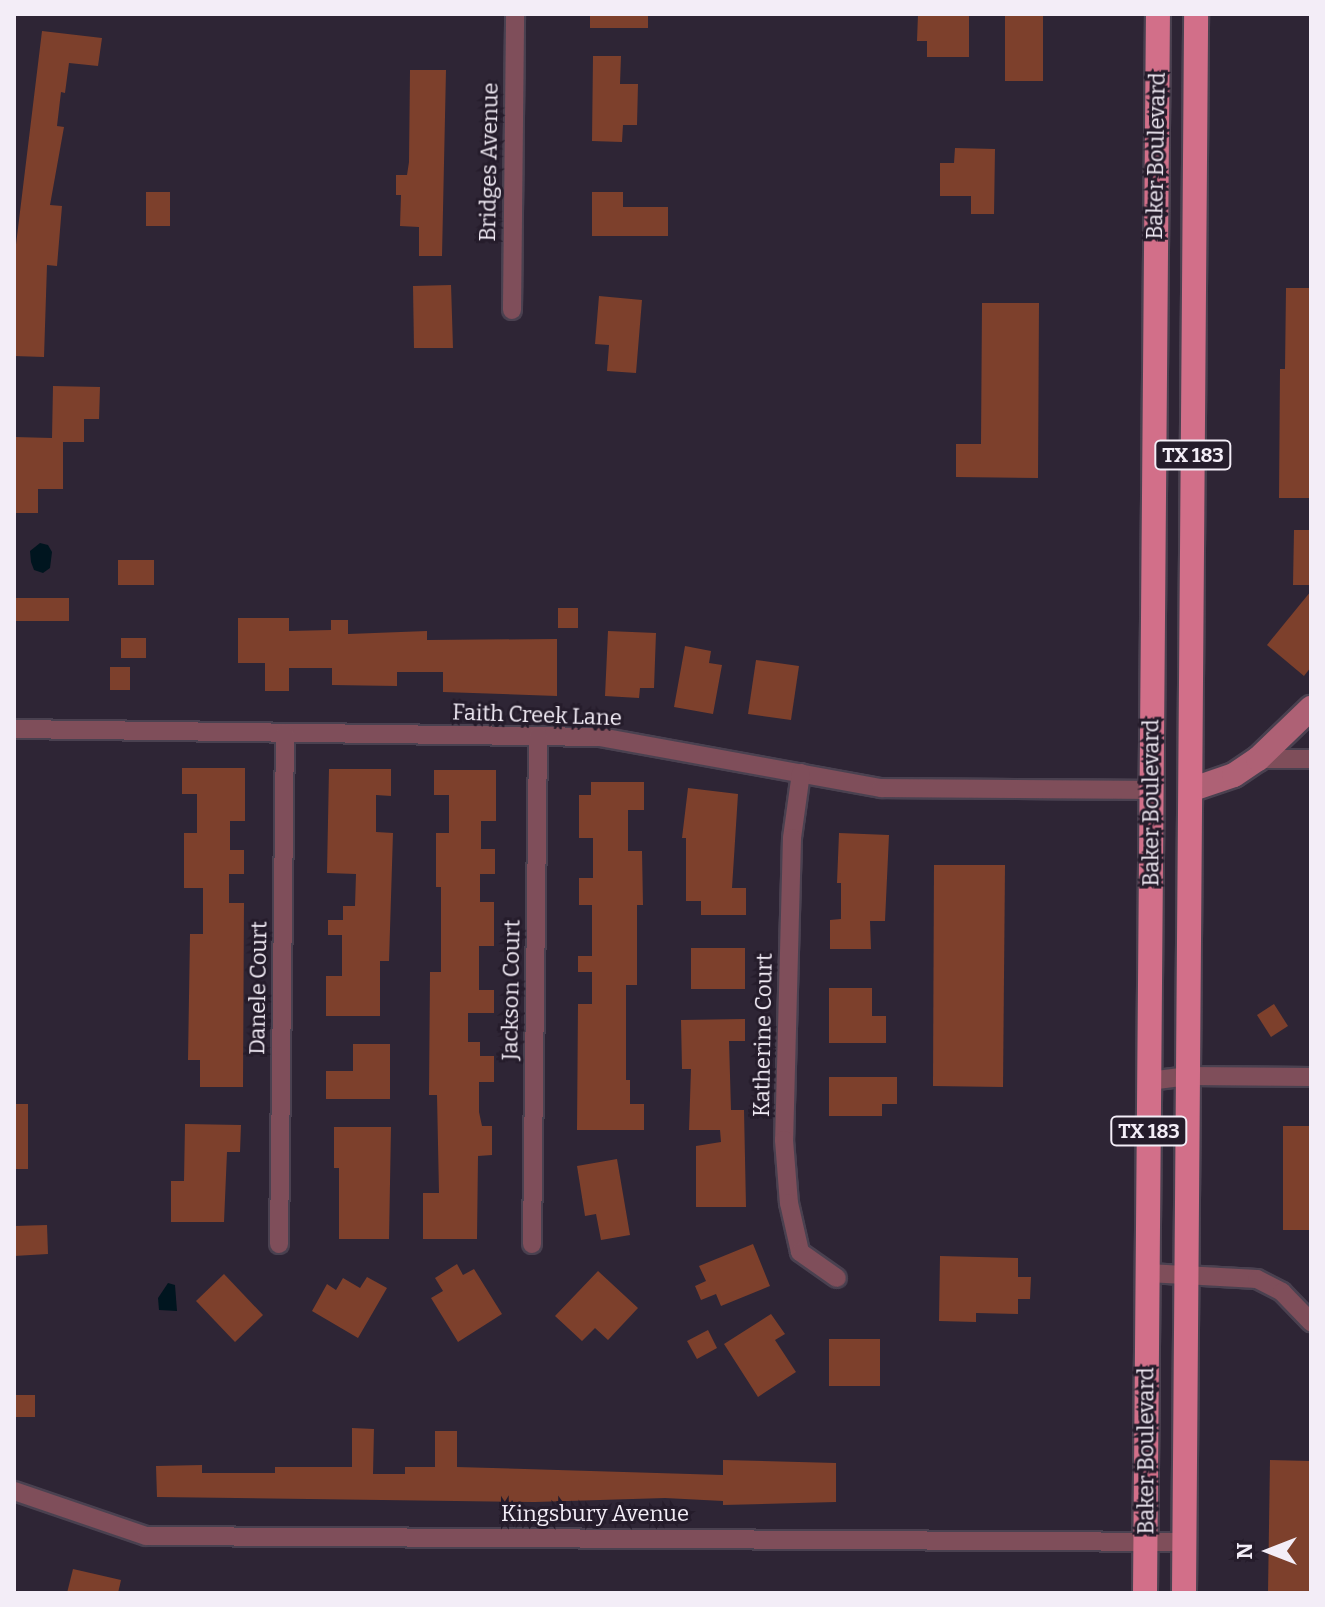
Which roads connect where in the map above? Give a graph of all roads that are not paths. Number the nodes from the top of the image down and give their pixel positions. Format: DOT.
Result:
graph roads {
  1 [pos="515,14"];
  2 [pos="1158,14"];
  3 [pos="1196,14"];
  4 [pos="512,310"];
  5 [pos="1311,708"];
  6 [pos="14,729"];
  7 [pos="285,733"];
  8 [pos="538,736"];
  9 [pos="1258,759"];
  10 [pos="1311,759"];
  11 [pos="801,773"];
  12 [pos="1193,789"];
  13 [pos="1151,790"];
  14 [pos="1189,1076"];
  15 [pos="1311,1077"];
  16 [pos="1149,1081"];
  17 [pos="279,1244"];
  18 [pos="532,1244"];
  19 [pos="1148,1273"];
  20 [pos="1187,1273"];
  21 [pos="837,1278"];
  22 [pos="1311,1322"];
  23 [pos="14,1491"];
  24 [pos="1145,1541"];
  25 [pos="1184,1542"];
  26 [pos="1145,1593"];
  27 [pos="1184,1593"];
  1 -- 4 [label="street, Bridges Avenue"];
  2 -- 13 [label="main road, Baker Boulevard / TX 183"];
  3 -- 12 [label="main road, Baker Boulevard / TX 183"];
  5 -- 9 [label="street"];
  6 -- 7 [label="street, Faith Creek Lane"];
  7 -- 8 [label="street, Faith Creek Lane"];
  7 -- 17 [label="street, Danele Court"];
  8 -- 11 [label="street, Faith Creek Lane"];
  8 -- 18 [label="street, Jackson Court"];
  9 -- 10 [label="street"];
  9 -- 12 [label="street"];
  11 -- 13 [label="street, Faith Creek Lane"];
  11 -- 21 [label="street, Katherine Court"];
  12 -- 13 [label="main road"];
  12 -- 14 [label="main road, Baker Boulevard / TX 183"];
  13 -- 16 [label="main road, Baker Boulevard / TX 183"];
  14 -- 15 [label="street"];
  14 -- 16 [label="street"];
  14 -- 20 [label="main road, Baker Boulevard / TX 183"];
  16 -- 19 [label="main road, Baker Boulevard / TX 183"];
  19 -- 20 [label="street"];
  19 -- 24 [label="main road, Baker Boulevard / TX 183"];
  20 -- 22 [label="street"];
  20 -- 25 [label="main road, Baker Boulevard / TX 183"];
  23 -- 24 [label="street, Kingsbury Avenue"];
  24 -- 25 [label="street, Kingsbury Avenue"];
  24 -- 26 [label="main road, Baker Boulevard / TX 183"];
  25 -- 27 [label="main road, Baker Boulevard / TX 183"];
}
